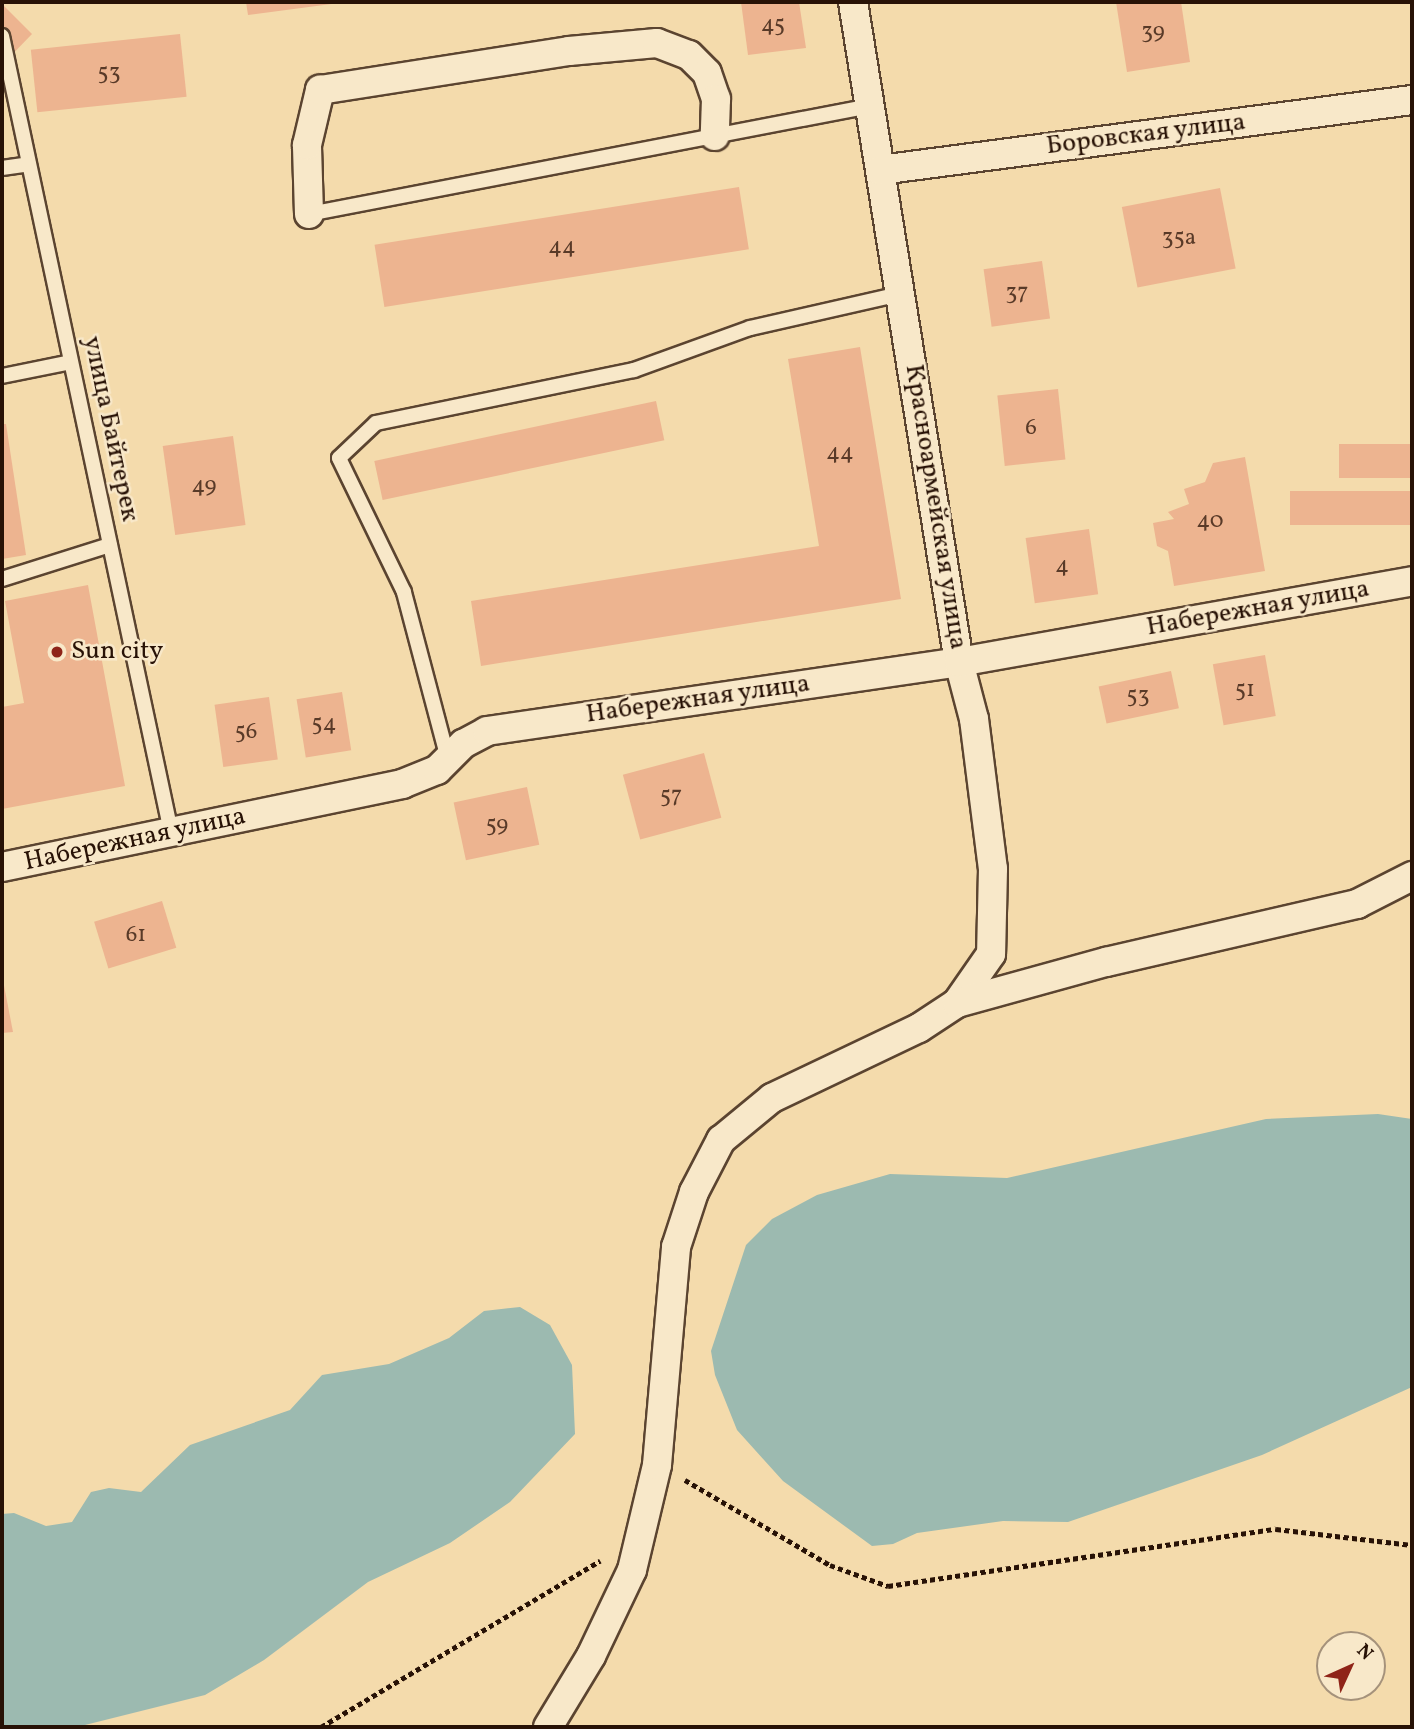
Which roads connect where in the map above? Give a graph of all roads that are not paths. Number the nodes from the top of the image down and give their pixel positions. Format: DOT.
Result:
graph roads {
  1 [pos="853,2"];
  2 [pos="2,36"];
  3 [pos="1412,100"];
  4 [pos="870,106"];
  5 [pos="715,136"];
  6 [pos="29,164"];
  7 [pos="2,168"];
  8 [pos="880,170"];
  9 [pos="309,214"];
  10 [pos="900,295"];
  11 [pos="71,362"];
  12 [pos="2,376"];
  13 [pos="110,545"];
  14 [pos="2,579"];
  15 [pos="1412,581"];
  16 [pos="959,662"];
  17 [pos="448,759"];
  18 [pos="171,832"];
  19 [pos="2,867"];
  20 [pos="1412,876"];
  21 [pos="957,1003"];
  22 [pos="548,1727"];
  1 -- 4 [label="street, Красноармейская улица"];
  2 -- 6 [label="lane, улица Байтерек"];
  3 -- 8 [label="street, Боровская улица"];
  4 -- 5 [label="lane"];
  4 -- 8 [label="street, Красноармейская улица"];
  5 -- 9 [label="lane"];
  5 -- 9 [label="street"];
  6 -- 7 [label="lane"];
  6 -- 11 [label="lane, улица Байтерек"];
  8 -- 10 [label="street, Красноармейская улица"];
  10 -- 16 [label="street, Красноармейская улица"];
  10 -- 17 [label="lane"];
  11 -- 12 [label="lane"];
  11 -- 13 [label="lane, улица Байтерек"];
  13 -- 14 [label="lane"];
  13 -- 18 [label="lane, улица Байтерек"];
  15 -- 16 [label="street, Набережная улица"];
  16 -- 17 [label="street, Набережная улица"];
  16 -- 21 [label="street, Красноармейская улица"];
  17 -- 18 [label="street, Набережная улица"];
  18 -- 19 [label="street, Набережная улица"];
  20 -- 21 [label="street"];
  21 -- 22 [label="street"];
}
